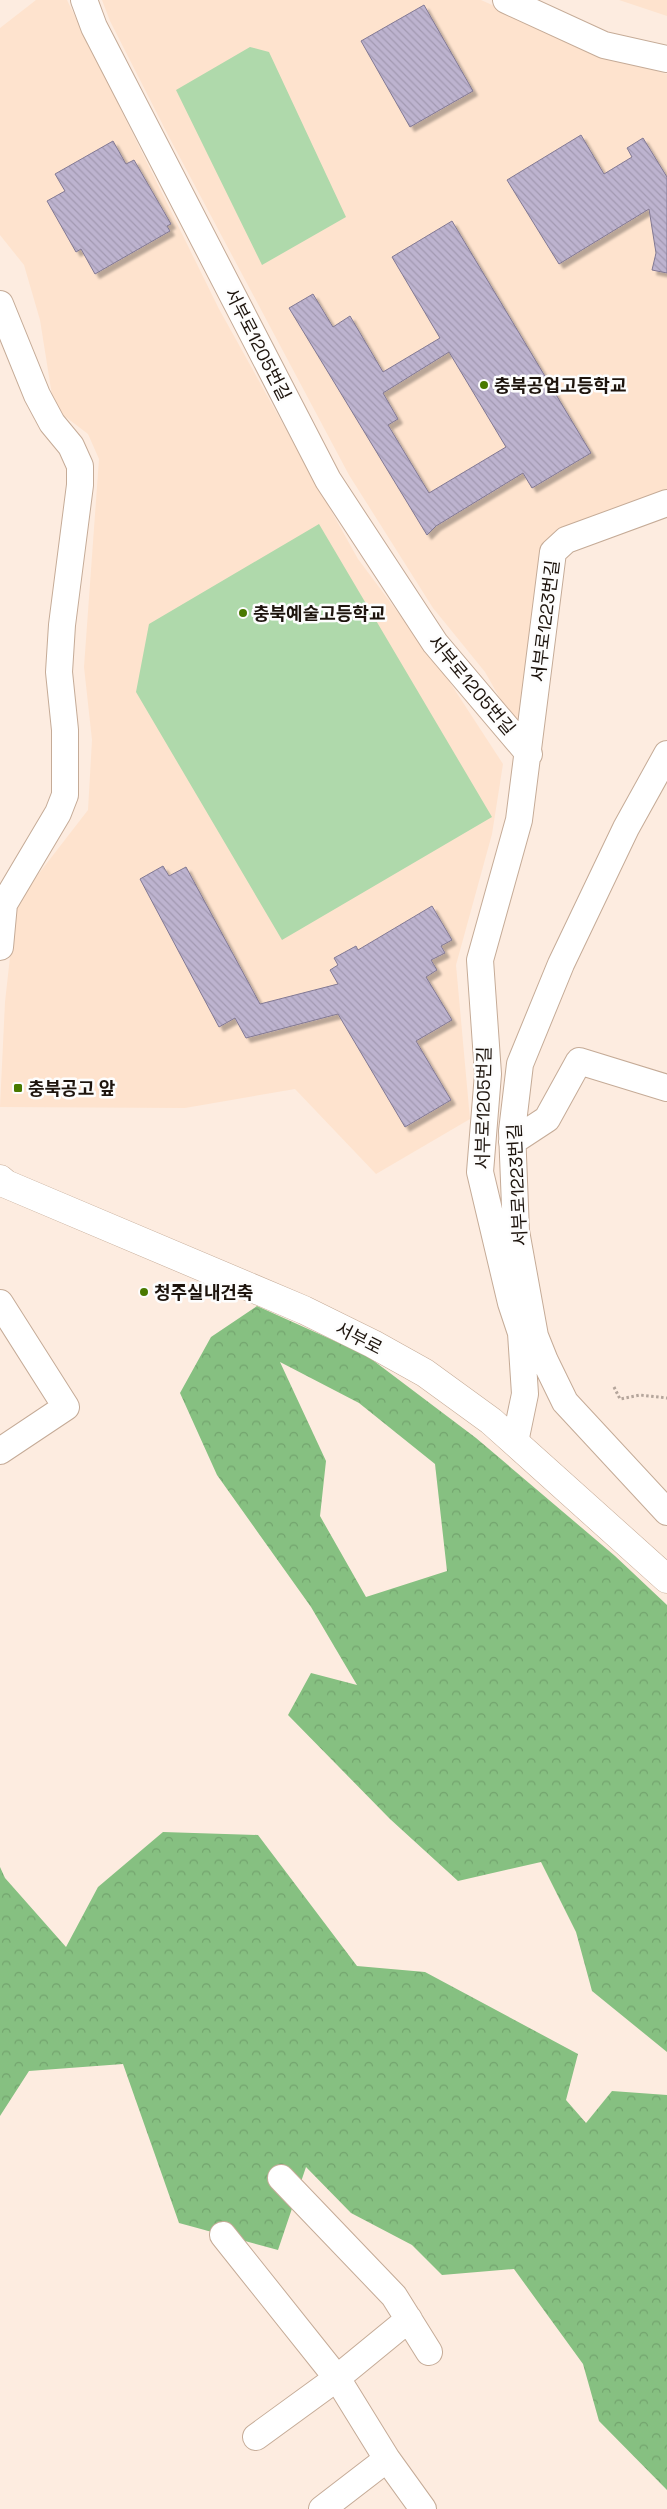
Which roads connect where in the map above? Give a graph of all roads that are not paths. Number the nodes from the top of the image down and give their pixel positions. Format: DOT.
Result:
graph roads {
  1 [pos="84,0"];
  2 [pos="506,0"];
  3 [pos="667,59"];
  4 [pos="0,304"];
  5 [pos="667,503"];
  6 [pos="529,754"];
  7 [pos="667,754"];
  8 [pos="660,787"];
  9 [pos="0,947"];
  10 [pos="667,1088"];
  11 [pos="512,1142"];
  12 [pos="1,1181"];
  13 [pos="506,1236"];
  14 [pos="0,1303"];
  15 [pos="515,1442"];
  16 [pos="0,1451"];
  17 [pos="667,1512"];
  18 [pos="667,1579"];
  19 [pos="281,2178"];
  20 [pos="223,2235"];
  21 [pos="408,2319"];
  22 [pos="429,2352"];
  23 [pos="337,2378"];
  24 [pos="256,2437"];
  25 [pos="387,2459"];
  26 [pos="322,2509"];
  27 [pos="423,2509"];
  1 -- 6 [label="street, 서부로1205번길"];
  2 -- 3 [label="street"];
  4 -- 9 [label="street"];
  5 -- 6 [label="street, 서부로1223번길"];
  6 -- 13 [label="street, 서부로1205번길"];
  7 -- 8 [label="street, 서부로1223번길"];
  8 -- 11 [label="street, 서부로1223번길"];
  10 -- 11 [label="street"];
  11 -- 13 [label="street, 서부로1223번길"];
  12 -- 15 [label="main road, 서부로"];
  13 -- 15 [label="street, 서부로1205번길"];
  13 -- 17 [label="street, 서부로1223번길"];
  14 -- 16 [label="street"];
  15 -- 18 [label="main road, 서부로"];
  19 -- 21 [label="street"];
  20 -- 23 [label="street"];
  21 -- 22 [label="street"];
  21 -- 23 [label="street"];
  23 -- 24 [label="street"];
  23 -- 25 [label="street"];
  25 -- 26 [label="street"];
  25 -- 27 [label="street"];
}
